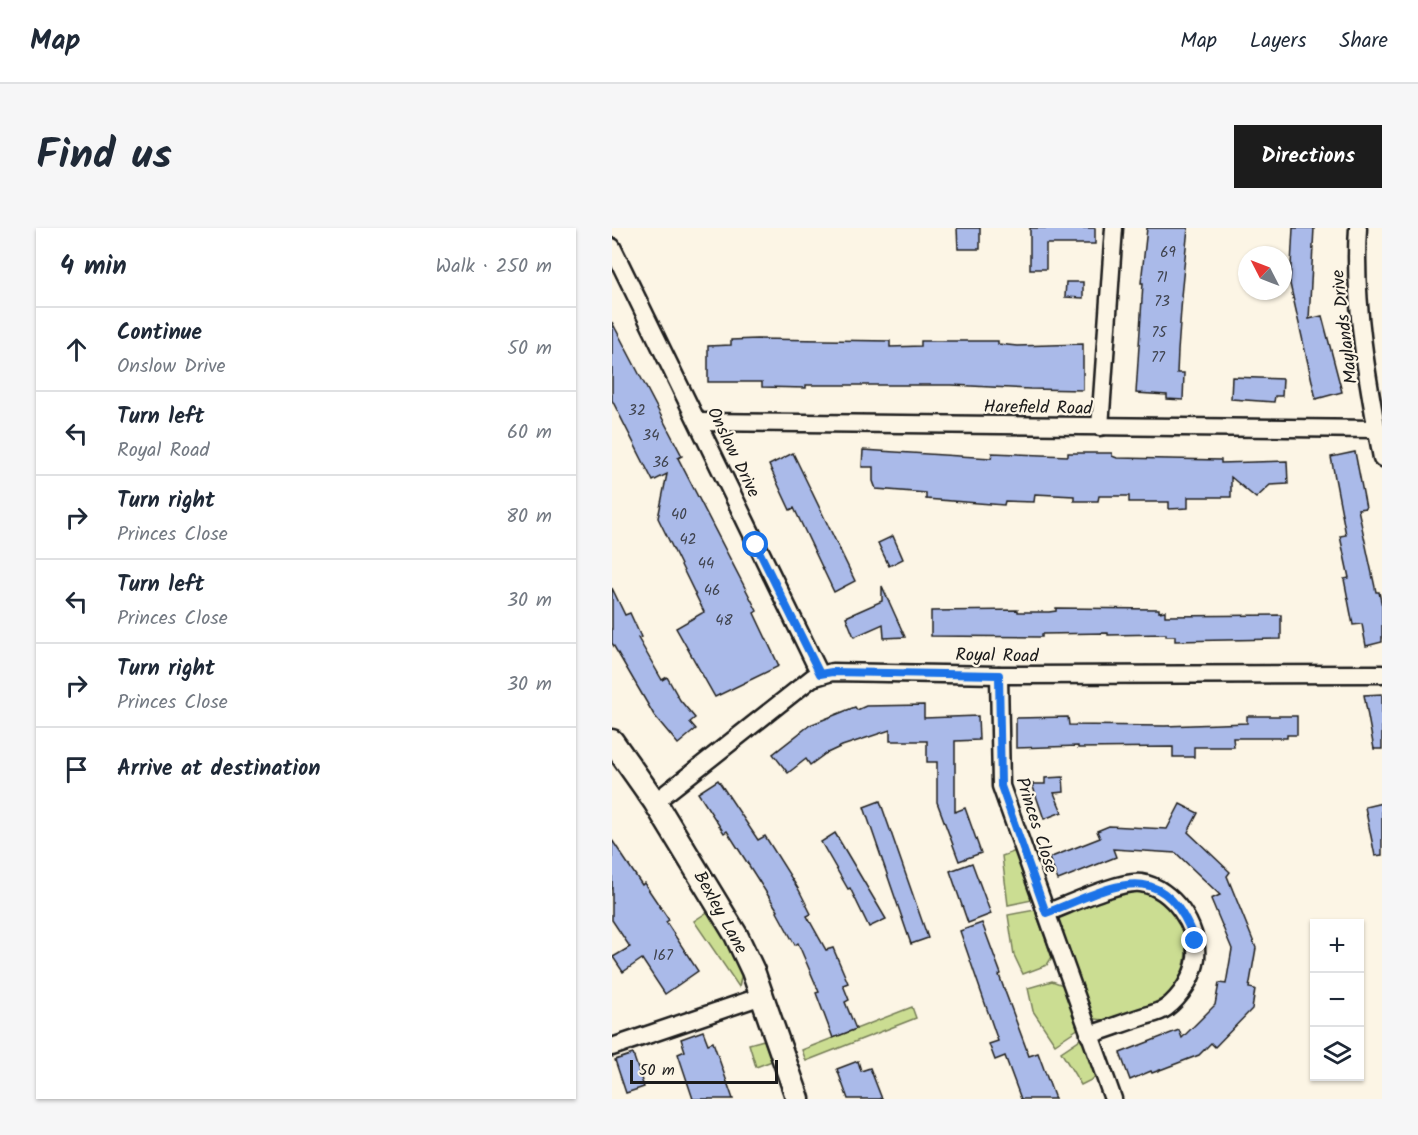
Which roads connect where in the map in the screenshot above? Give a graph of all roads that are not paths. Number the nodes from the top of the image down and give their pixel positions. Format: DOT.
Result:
graph roads {
  1 [pos="1114,228"];
  2 [pos="1358,228"];
  3 [pos="612,247"];
  4 [pos="698,422"];
  5 [pos="1100,427"];
  6 [pos="1377,429"];
  7 [pos="1382,458"];
  8 [pos="820,674"];
  9 [pos="1382,674"];
  10 [pos="999,675"];
  11 [pos="612,741"];
  12 [pos="655,802"];
  13 [pos="1046,913"];
  14 [pos="762,996"];
  15 [pos="1089,1035"];
  16 [pos="612,1047"];
  17 [pos="798,1099"];
  18 [pos="1113,1099"];
  1 -- 5 [label="street"];
  2 -- 6 [label="street, Maylands Drive"];
  3 -- 4 [label="street, Onslow Drive"];
  4 -- 5 [label="street, Harefield Road"];
  4 -- 8 [label="street, Onslow Drive"];
  5 -- 6 [label="street, Harefield Road"];
  6 -- 7 [label="street, Maylands Drive"];
  8 -- 10 [label="street, Royal Road"];
  8 -- 12 [label="street"];
  9 -- 10 [label="street, Royal Road"];
  10 -- 13 [label="street, Princes Close"];
  11 -- 12 [label="street, Bexley Lane"];
  12 -- 14 [label="street, Bexley Lane"];
  13 -- 15 [label="street, Princes Close"];
  13 -- 15 [label="street"];
  14 -- 16 [label="street"];
  14 -- 17 [label="street, Bexley Lane"];
  15 -- 18 [label="street, Princes Close"];
}
